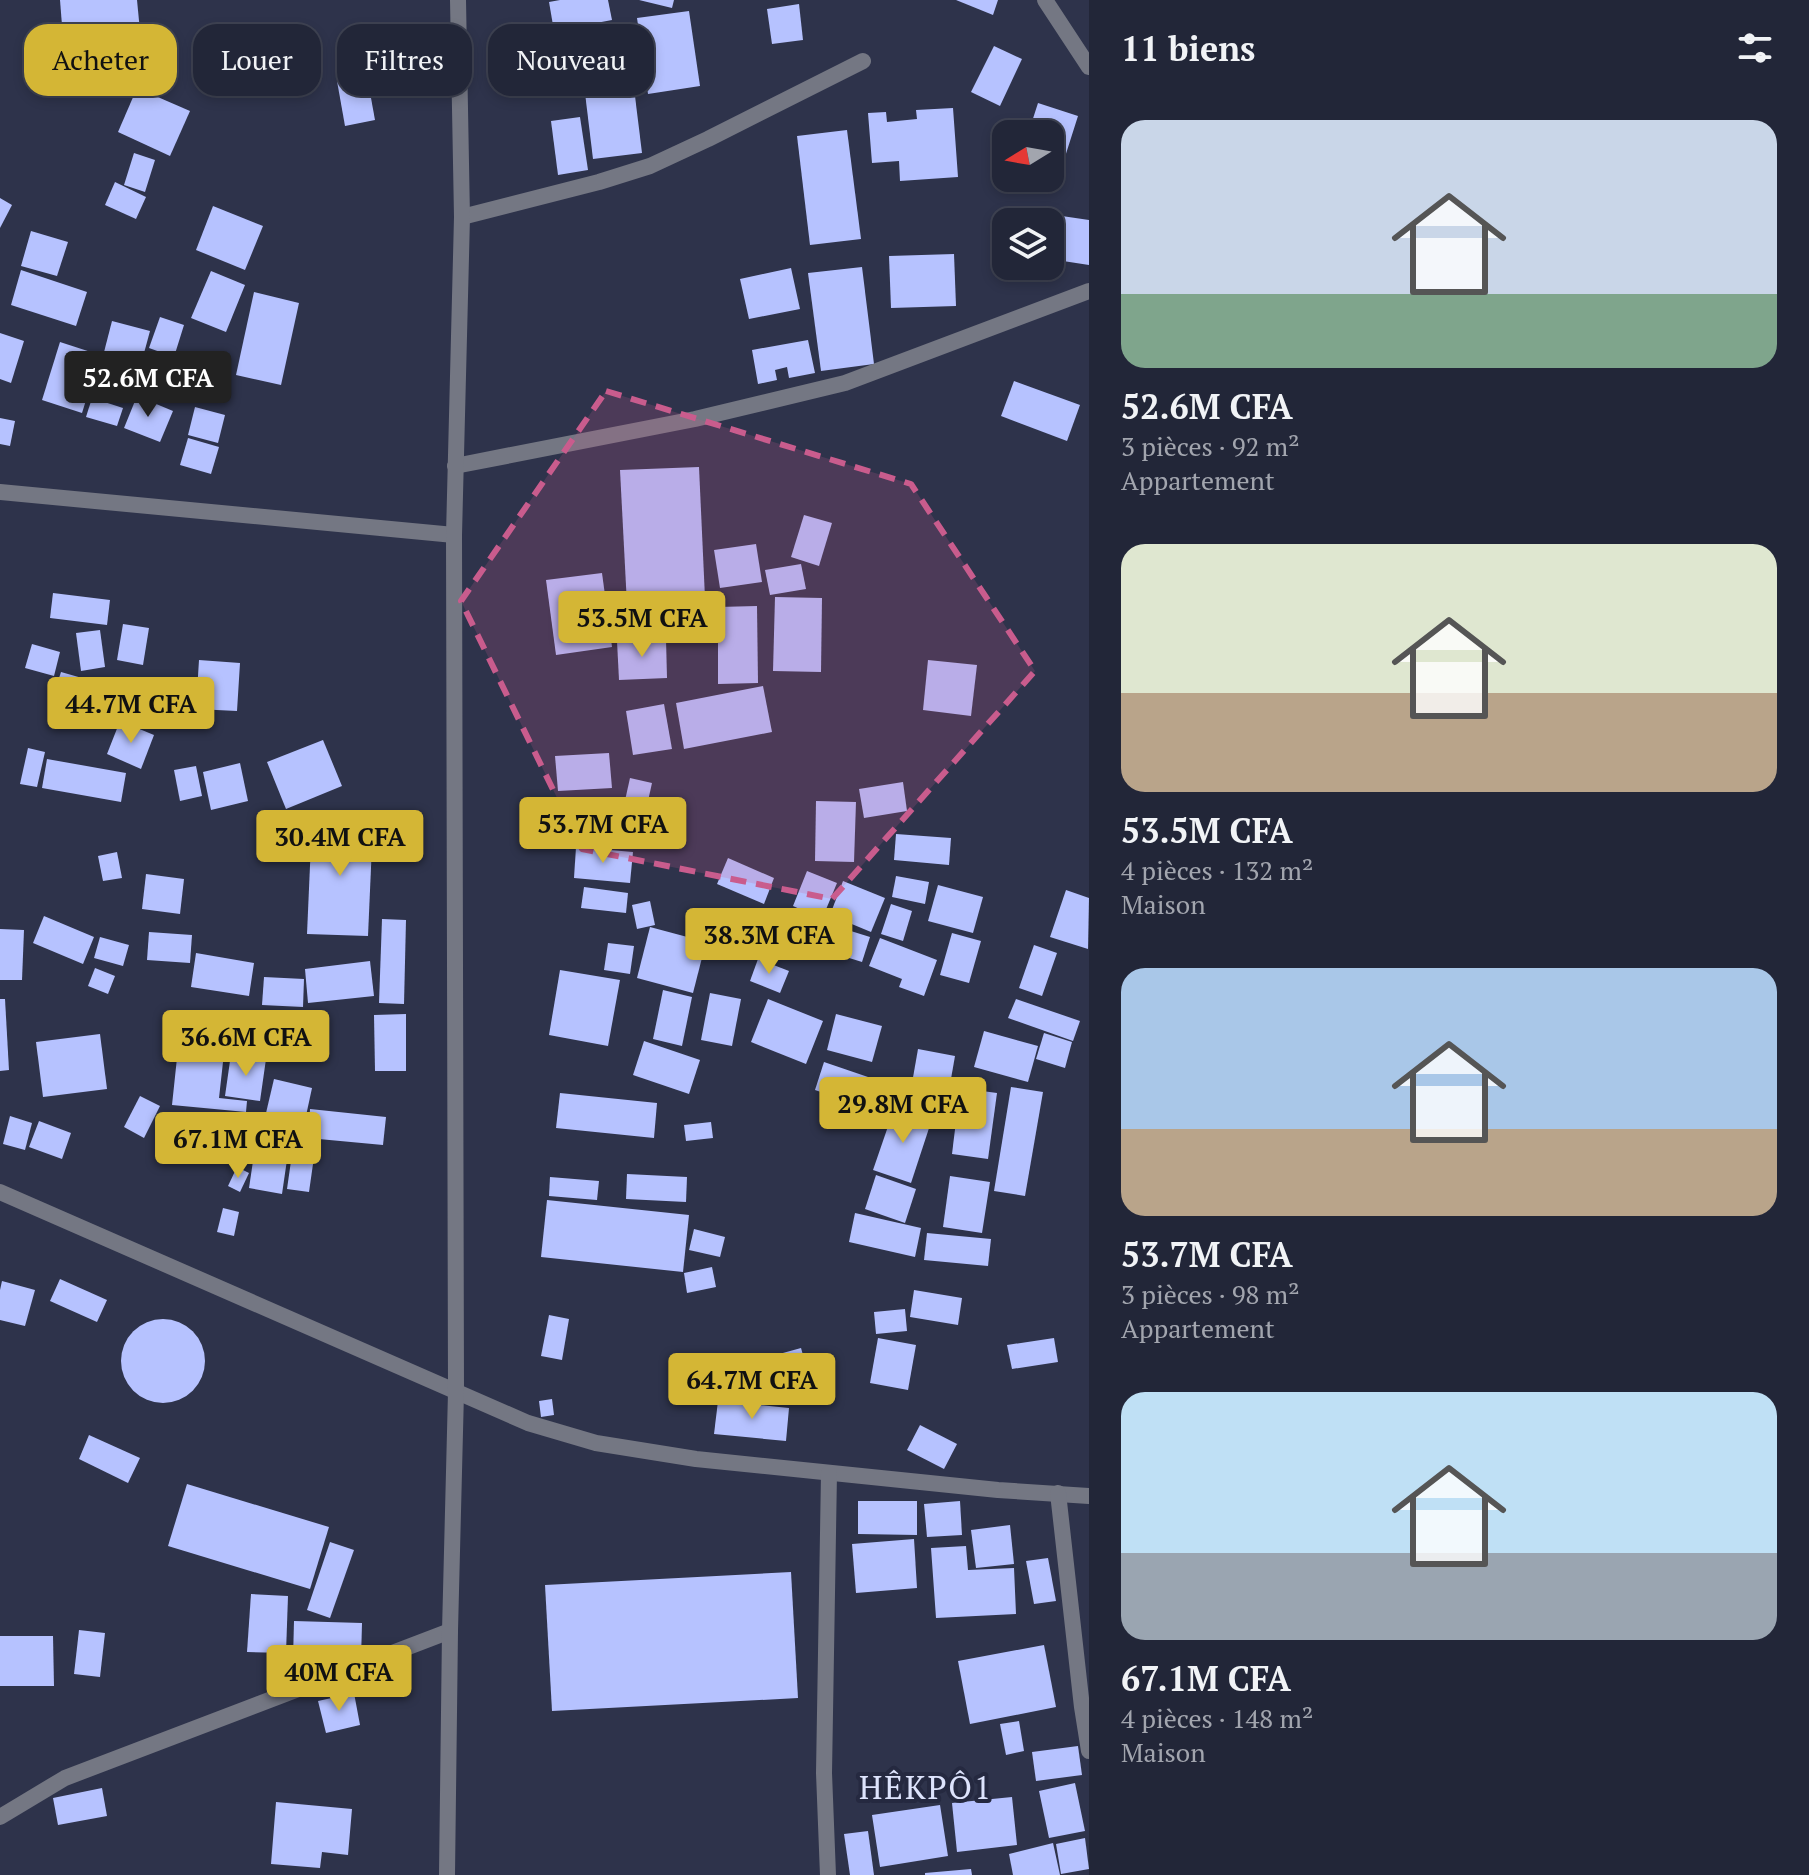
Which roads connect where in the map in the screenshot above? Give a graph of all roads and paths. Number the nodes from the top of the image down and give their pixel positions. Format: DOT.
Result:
graph roads {
  1 [pos="458,0"];
  2 [pos="1045,0"];
  3 [pos="863,61"];
  4 [pos="1089,67"];
  5 [pos="462,217"];
  6 [pos="1089,291"];
  7 [pos="455,466"];
  8 [pos="0,492"];
  9 [pos="454,535"];
  10 [pos="0,1192"];
  11 [pos="456,1392"];
  12 [pos="829,1473"];
  13 [pos="1058,1493"];
  14 [pos="1089,1496"];
  15 [pos="450,1631"];
  16 [pos="1089,1751"];
  17 [pos="0,1817"];
  18 [pos="447,1875"];
  19 [pos="828,1875"];
  1 -- 5 [label="street"];
  2 -- 4 [label="street"];
  3 -- 5 [label="street"];
  5 -- 7 [label="street"];
  6 -- 7 [label="street"];
  7 -- 9 [label="street"];
  8 -- 9 [label="street"];
  9 -- 11 [label="street"];
  10 -- 11 [label="street"];
  11 -- 12 [label="street"];
  11 -- 15 [label="street"];
  12 -- 13 [label="street"];
  12 -- 19 [label="street"];
  13 -- 14 [label="street"];
  13 -- 16 [label="street"];
  15 -- 17 [label="street"];
  15 -- 18 [label="street"];
}
